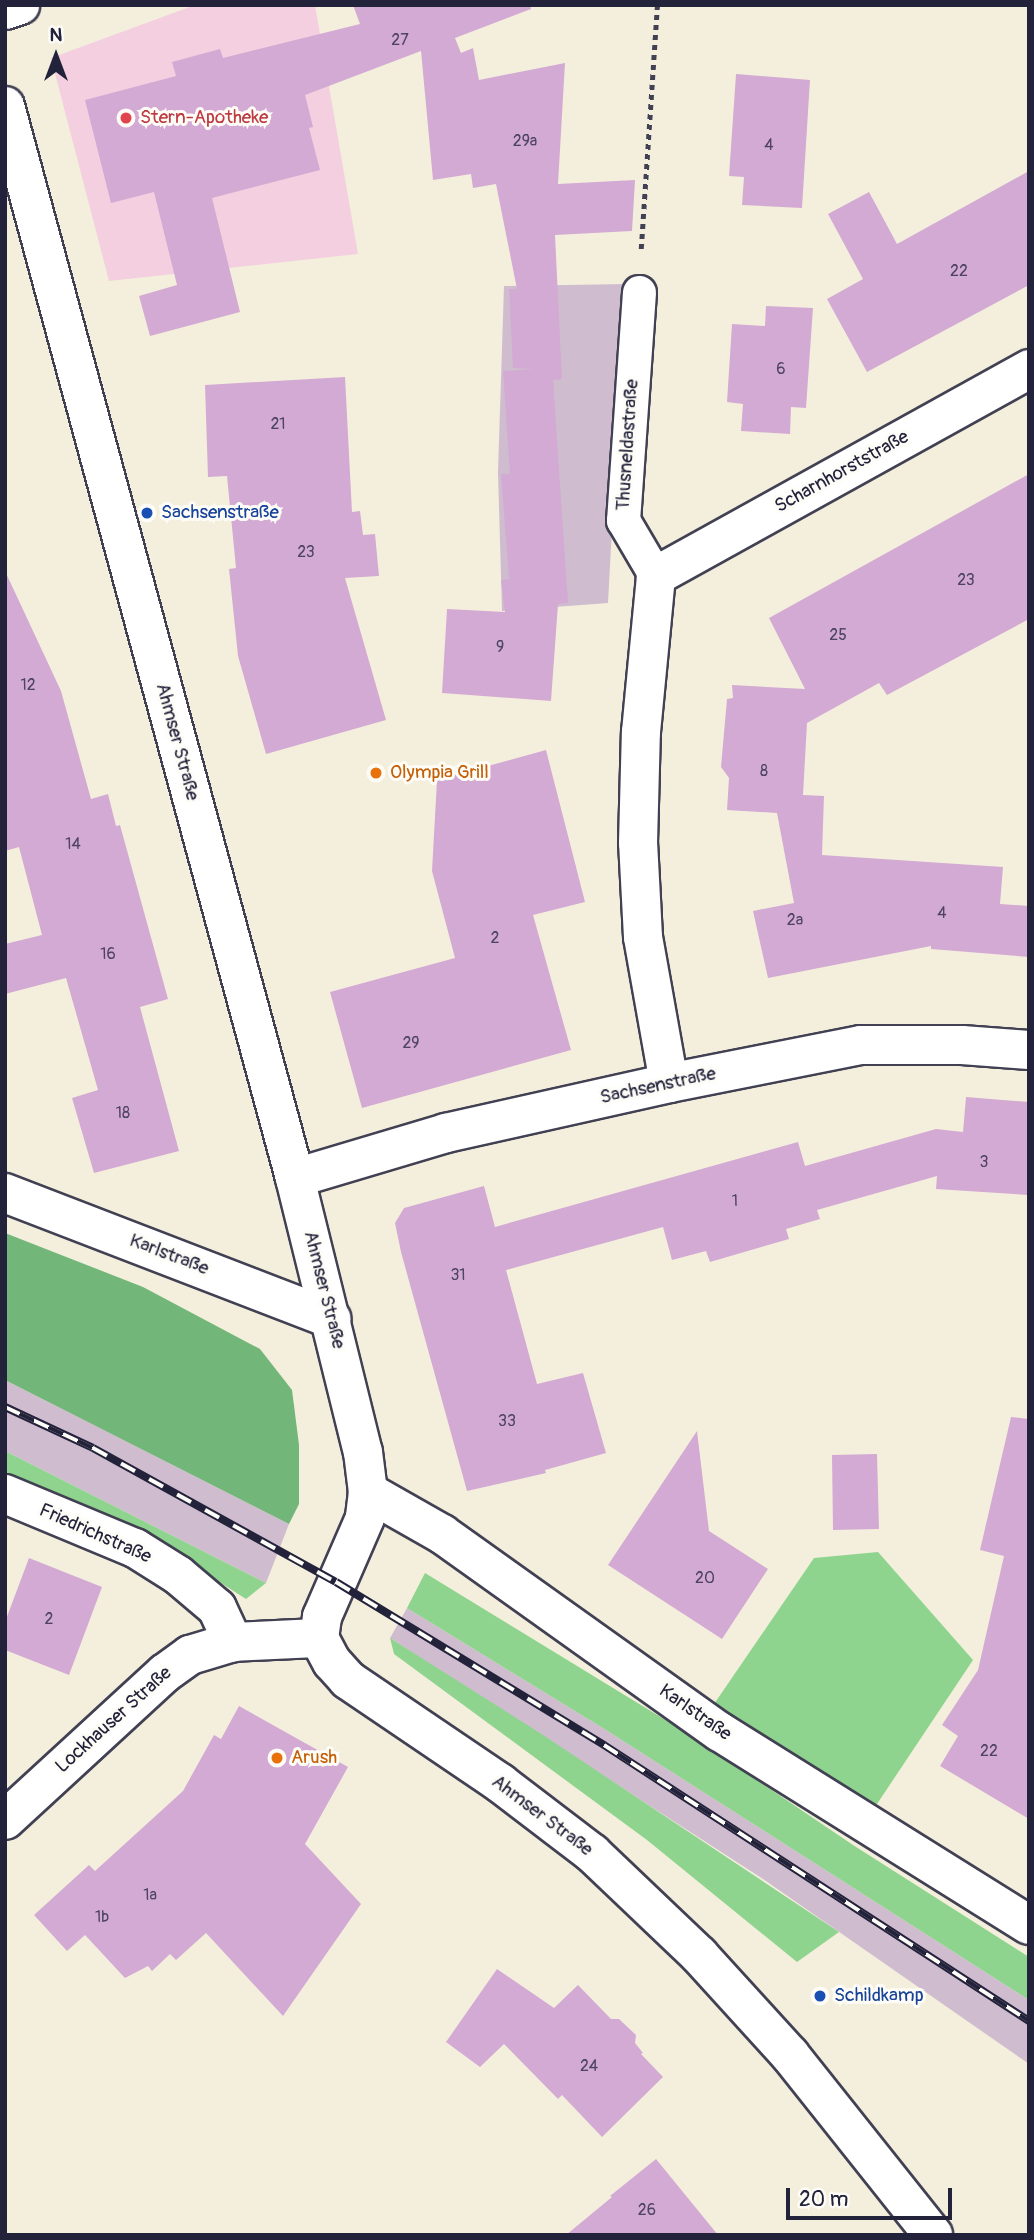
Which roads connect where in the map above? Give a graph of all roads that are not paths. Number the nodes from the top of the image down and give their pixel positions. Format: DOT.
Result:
graph roads {
  1 [pos="20,5"];
  2 [pos="5,10"];
  3 [pos="5,106"];
  4 [pos="639,292"];
  5 [pos="1029,369"];
  6 [pos="656,576"];
  7 [pos="1029,1050"];
  8 [pos="669,1083"];
  9 [pos="295,1178"];
  10 [pos="5,1193"];
  11 [pos="332,1319"];
  12 [pos="368,1492"];
  13 [pos="5,1494"];
  14 [pos="319,1638"];
  15 [pos="233,1642"];
  16 [pos="5,1820"];
  17 [pos="1027,1919"];
  18 [pos="933,2235"];
  1 -- 2 [label="street"];
  3 -- 9 [label="street, Ahmser Straße"];
  4 -- 6 [label="lane, Thusneldastraße"];
  5 -- 6 [label="street, Scharnhorststraße"];
  6 -- 8 [label="street"];
  7 -- 8 [label="street, Sachsenstraße"];
  8 -- 9 [label="street, Sachsenstraße"];
  9 -- 11 [label="street, Ahmser Straße"];
  10 -- 11 [label="street, Karlstraße"];
  11 -- 12 [label="street, Ahmser Straße"];
  12 -- 14 [label="street, Ahmser Straße"];
  12 -- 17 [label="street, Karlstraße"];
  13 -- 15 [label="street, Friedrichstraße"];
  14 -- 15 [label="street, Lockhauser Straße"];
  14 -- 18 [label="street, Ahmser Straße"];
  15 -- 16 [label="street, Lockhauser Straße"];
}
